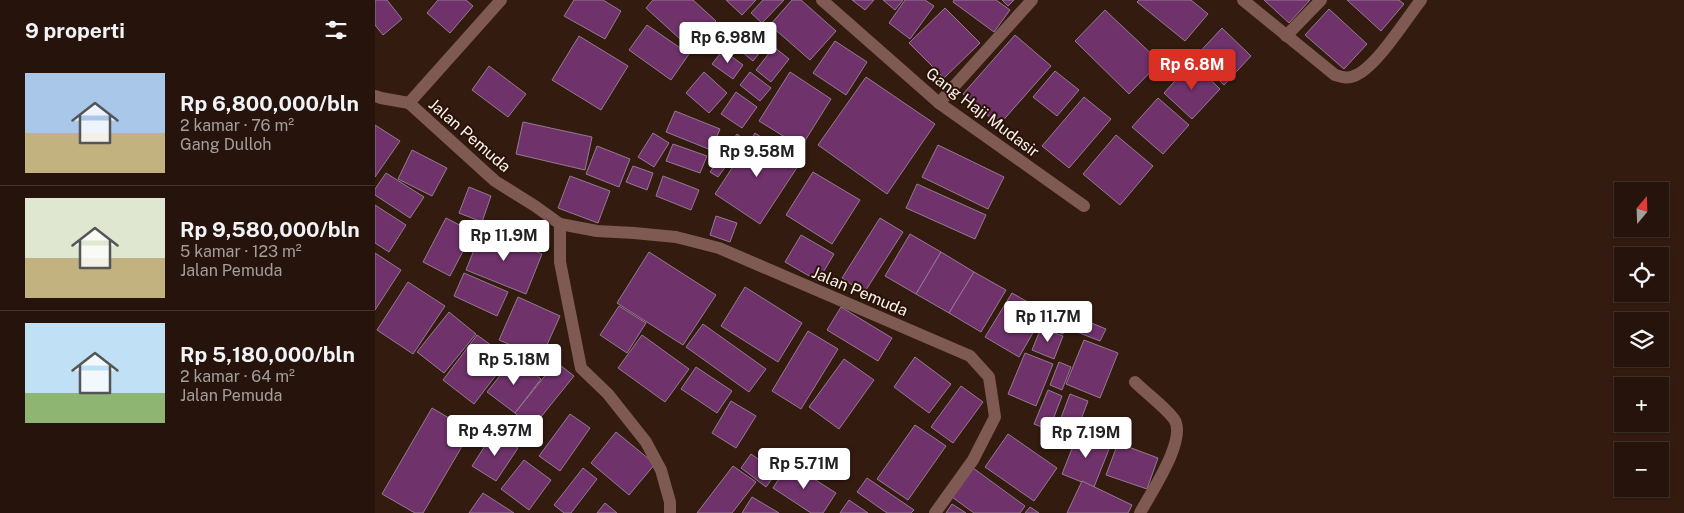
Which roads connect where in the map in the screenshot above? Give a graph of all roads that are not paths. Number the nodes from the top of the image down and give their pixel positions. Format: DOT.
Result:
graph roads {
  1 [pos="501,0"];
  2 [pos="822,0"];
  3 [pos="1033,0"];
  4 [pos="1243,0"];
  5 [pos="1321,0"];
  6 [pos="1421,0"];
  7 [pos="1286,36"];
  8 [pos="375,96"];
  9 [pos="409,103"];
  10 [pos="939,103"];
  11 [pos="1084,206"];
  12 [pos="560,224"];
  13 [pos="1135,382"];
  14 [pos="670,513"];
  15 [pos="935,513"];
  16 [pos="1140,513"];
  1 -- 9 [label="street"];
  2 -- 10 [label="street, Gang Haji Mudasir"];
  3 -- 10 [label="street"];
  4 -- 7 [label="street"];
  5 -- 7 [label="street"];
  6 -- 7 [label="street"];
  8 -- 9 [label="street"];
  9 -- 12 [label="street, Jalan Pemuda"];
  10 -- 11 [label="street, Gang Haji Mudasir"];
  12 -- 14 [label="street"];
  12 -- 15 [label="street, Jalan Pemuda"];
  13 -- 16 [label="street"];
}
